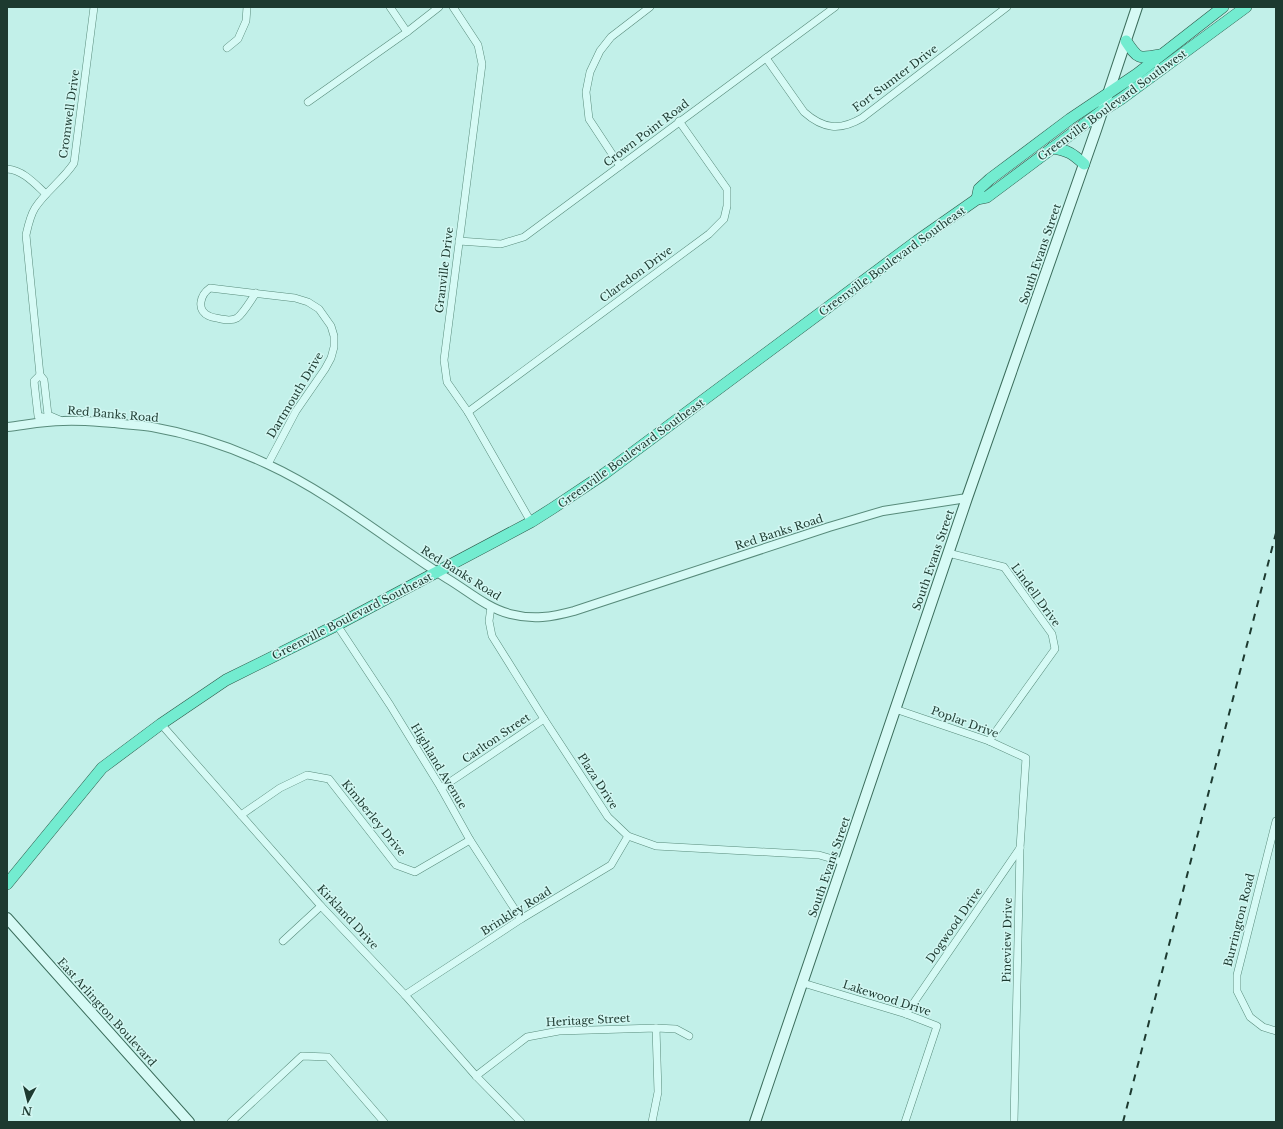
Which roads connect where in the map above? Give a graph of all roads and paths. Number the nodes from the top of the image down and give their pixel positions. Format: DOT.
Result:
graph roads {
  1 [pos="94,7"];
  2 [pos="247,7"];
  3 [pos="390,7"];
  4 [pos="439,7"];
  5 [pos="453,7"];
  6 [pos="650,7"];
  7 [pos="835,7"];
  8 [pos="1007,7"];
  9 [pos="1137,7"];
  10 [pos="1223,7"];
  11 [pos="1246,7"];
  12 [pos="407,32"];
  13 [pos="1126,41"];
  14 [pos="227,48"];
  15 [pos="1162,55"];
  16 [pos="766,58"];
  17 [pos="1107,94"];
  18 [pos="308,102"];
  19 [pos="1102,111"];
  20 [pos="679,121"];
  21 [pos="1052,148"];
  22 [pos="1084,164"];
  23 [pos="620,166"];
  24 [pos="7,169"];
  25 [pos="46,194"];
  26 [pos="977,199"];
  27 [pos="459,241"];
  28 [pos="256,293"];
  29 [pos="40,375"];
  30 [pos="468,412"];
  31 [pos="62,421"];
  32 [pos="7,427"];
  33 [pos="268,464"];
  34 [pos="967,498"];
  35 [pos="531,522"];
  36 [pos="948,553"];
  37 [pos="436,572"];
  38 [pos="491,607"];
  39 [pos="337,624"];
  40 [pos="895,708"];
  41 [pos="544,719"];
  42 [pos="161,724"];
  43 [pos="989,741"];
  44 [pos="1026,758"];
  45 [pos="441,788"];
  46 [pos="241,815"];
  47 [pos="1276,821"];
  48 [pos="628,836"];
  49 [pos="470,840"];
  50 [pos="1020,848"];
  51 [pos="842,862"];
  52 [pos="7,884"];
  53 [pos="321,906"];
  54 [pos="7,918"];
  55 [pos="521,919"];
  56 [pos="283,941"];
  57 [pos="803,983"];
  58 [pos="405,995"];
  59 [pos="906,1014"];
  60 [pos="656,1028"];
  61 [pos="1276,1031"];
  62 [pos="689,1036"];
  63 [pos="476,1076"];
  64 [pos="189,1122"];
  65 [pos="231,1122"];
  66 [pos="384,1122"];
  67 [pos="521,1122"];
  68 [pos="652,1122"];
  69 [pos="754,1122"];
  70 [pos="905,1122"];
  71 [pos="1014,1122"];
  1 -- 25 [label="street, Cromwell Drive"];
  2 -- 14 [label="street"];
  3 -- 12 [label="street"];
  4 -- 12 [label="street"];
  5 -- 27 [label="street, Granville Drive"];
  6 -- 23 [label="street"];
  7 -- 16 [label="street, Crown Point Road"];
  8 -- 16 [label="street, Fort Sumter Drive"];
  9 -- 13 [label="main road, South Evans Street"];
  10 -- 15 [label="highway, Greenville Boulevard Southwest"];
  11 -- 19 [label="highway, Greenville Boulevard Southwest"];
  12 -- 18 [label="street"];
  13 -- 15 [label="highway"];
  13 -- 17 [label="main road, South Evans Street"];
  15 -- 17 [label="highway, Greenville Boulevard Southwest"];
  16 -- 20 [label="street, Crown Point Road"];
  17 -- 19 [label="main road, South Evans Street"];
  17 -- 26 [label="highway, Greenville Boulevard Southeast"];
  19 -- 21 [label="highway, Greenville Boulevard Southwest"];
  19 -- 22 [label="main road, South Evans Street"];
  20 -- 23 [label="street, Crown Point Road"];
  20 -- 30 [label="street, Claredon Drive"];
  21 -- 22 [label="highway"];
  21 -- 26 [label="highway, Greenville Boulevard Southwest"];
  22 -- 34 [label="main road, South Evans Street"];
  23 -- 27 [label="street, Crown Point Road"];
  24 -- 25 [label="street"];
  25 -- 29 [label="street, Cromwell Drive"];
  26 -- 35 [label="highway, Greenville Boulevard Southeast"];
  27 -- 30 [label="street, Granville Drive"];
  28 -- 28 [label="street, Dartmouth Drive"];
  28 -- 33 [label="street, Dartmouth Drive"];
  29 -- 31 [label="street, Cromwell Drive"];
  29 -- 31 [label="street, Cromwell Drive"];
  30 -- 35 [label="street, Granville Drive"];
  31 -- 32 [label="street, Red Banks Road"];
  31 -- 33 [label="street, Red Banks Road"];
  33 -- 37 [label="street, Red Banks Road"];
  34 -- 36 [label="main road, South Evans Street"];
  34 -- 38 [label="street, Red Banks Road"];
  35 -- 37 [label="highway, Greenville Boulevard Southeast"];
  36 -- 40 [label="main road, South Evans Street"];
  36 -- 43 [label="street, Lindell Drive"];
  37 -- 38 [label="street, Red Banks Road"];
  37 -- 39 [label="highway, Greenville Boulevard Southeast"];
  38 -- 41 [label="street, Plaza Drive"];
  39 -- 42 [label="highway, Greenville Boulevard Southeast"];
  39 -- 45 [label="street, Highland Avenue"];
  40 -- 43 [label="street, Poplar Drive"];
  40 -- 51 [label="main road, South Evans Street"];
  41 -- 45 [label="street, Carlton Street"];
  41 -- 48 [label="street, Plaza Drive"];
  42 -- 46 [label="street, Kirkland Drive"];
  42 -- 52 [label="highway, Greenville Boulevard Southeast"];
  43 -- 44 [label="street, Poplar Drive"];
  44 -- 50 [label="street, Pineview Drive"];
  45 -- 49 [label="street, Highland Avenue"];
  46 -- 49 [label="street, Kimberley Drive"];
  46 -- 53 [label="street, Kirkland Drive"];
  47 -- 61 [label="street, Burrington Road"];
  48 -- 51 [label="street, Plaza Drive"];
  48 -- 55 [label="street, Brinkley Road"];
  49 -- 55 [label="street, Highland Avenue"];
  50 -- 59 [label="street, Dogwood Drive"];
  50 -- 71 [label="street, Pineview Drive"];
  51 -- 57 [label="main road, South Evans Street"];
  53 -- 56 [label="street"];
  53 -- 58 [label="street, Kirkland Drive"];
  54 -- 64 [label="main road, East Arlington Boulevard"];
  55 -- 58 [label="street, Brinkley Road"];
  57 -- 59 [label="street, Lakewood Drive"];
  57 -- 69 [label="main road, South Evans Street"];
  58 -- 63 [label="street, Kirkland Drive"];
  59 -- 70 [label="street, Lakewood Drive"];
  60 -- 62 [label="street, Heritage Street"];
  60 -- 63 [label="street, Heritage Street"];
  60 -- 68 [label="street"];
  63 -- 67 [label="street, Kirkland Drive"];
  65 -- 66 [label="street"];
}
